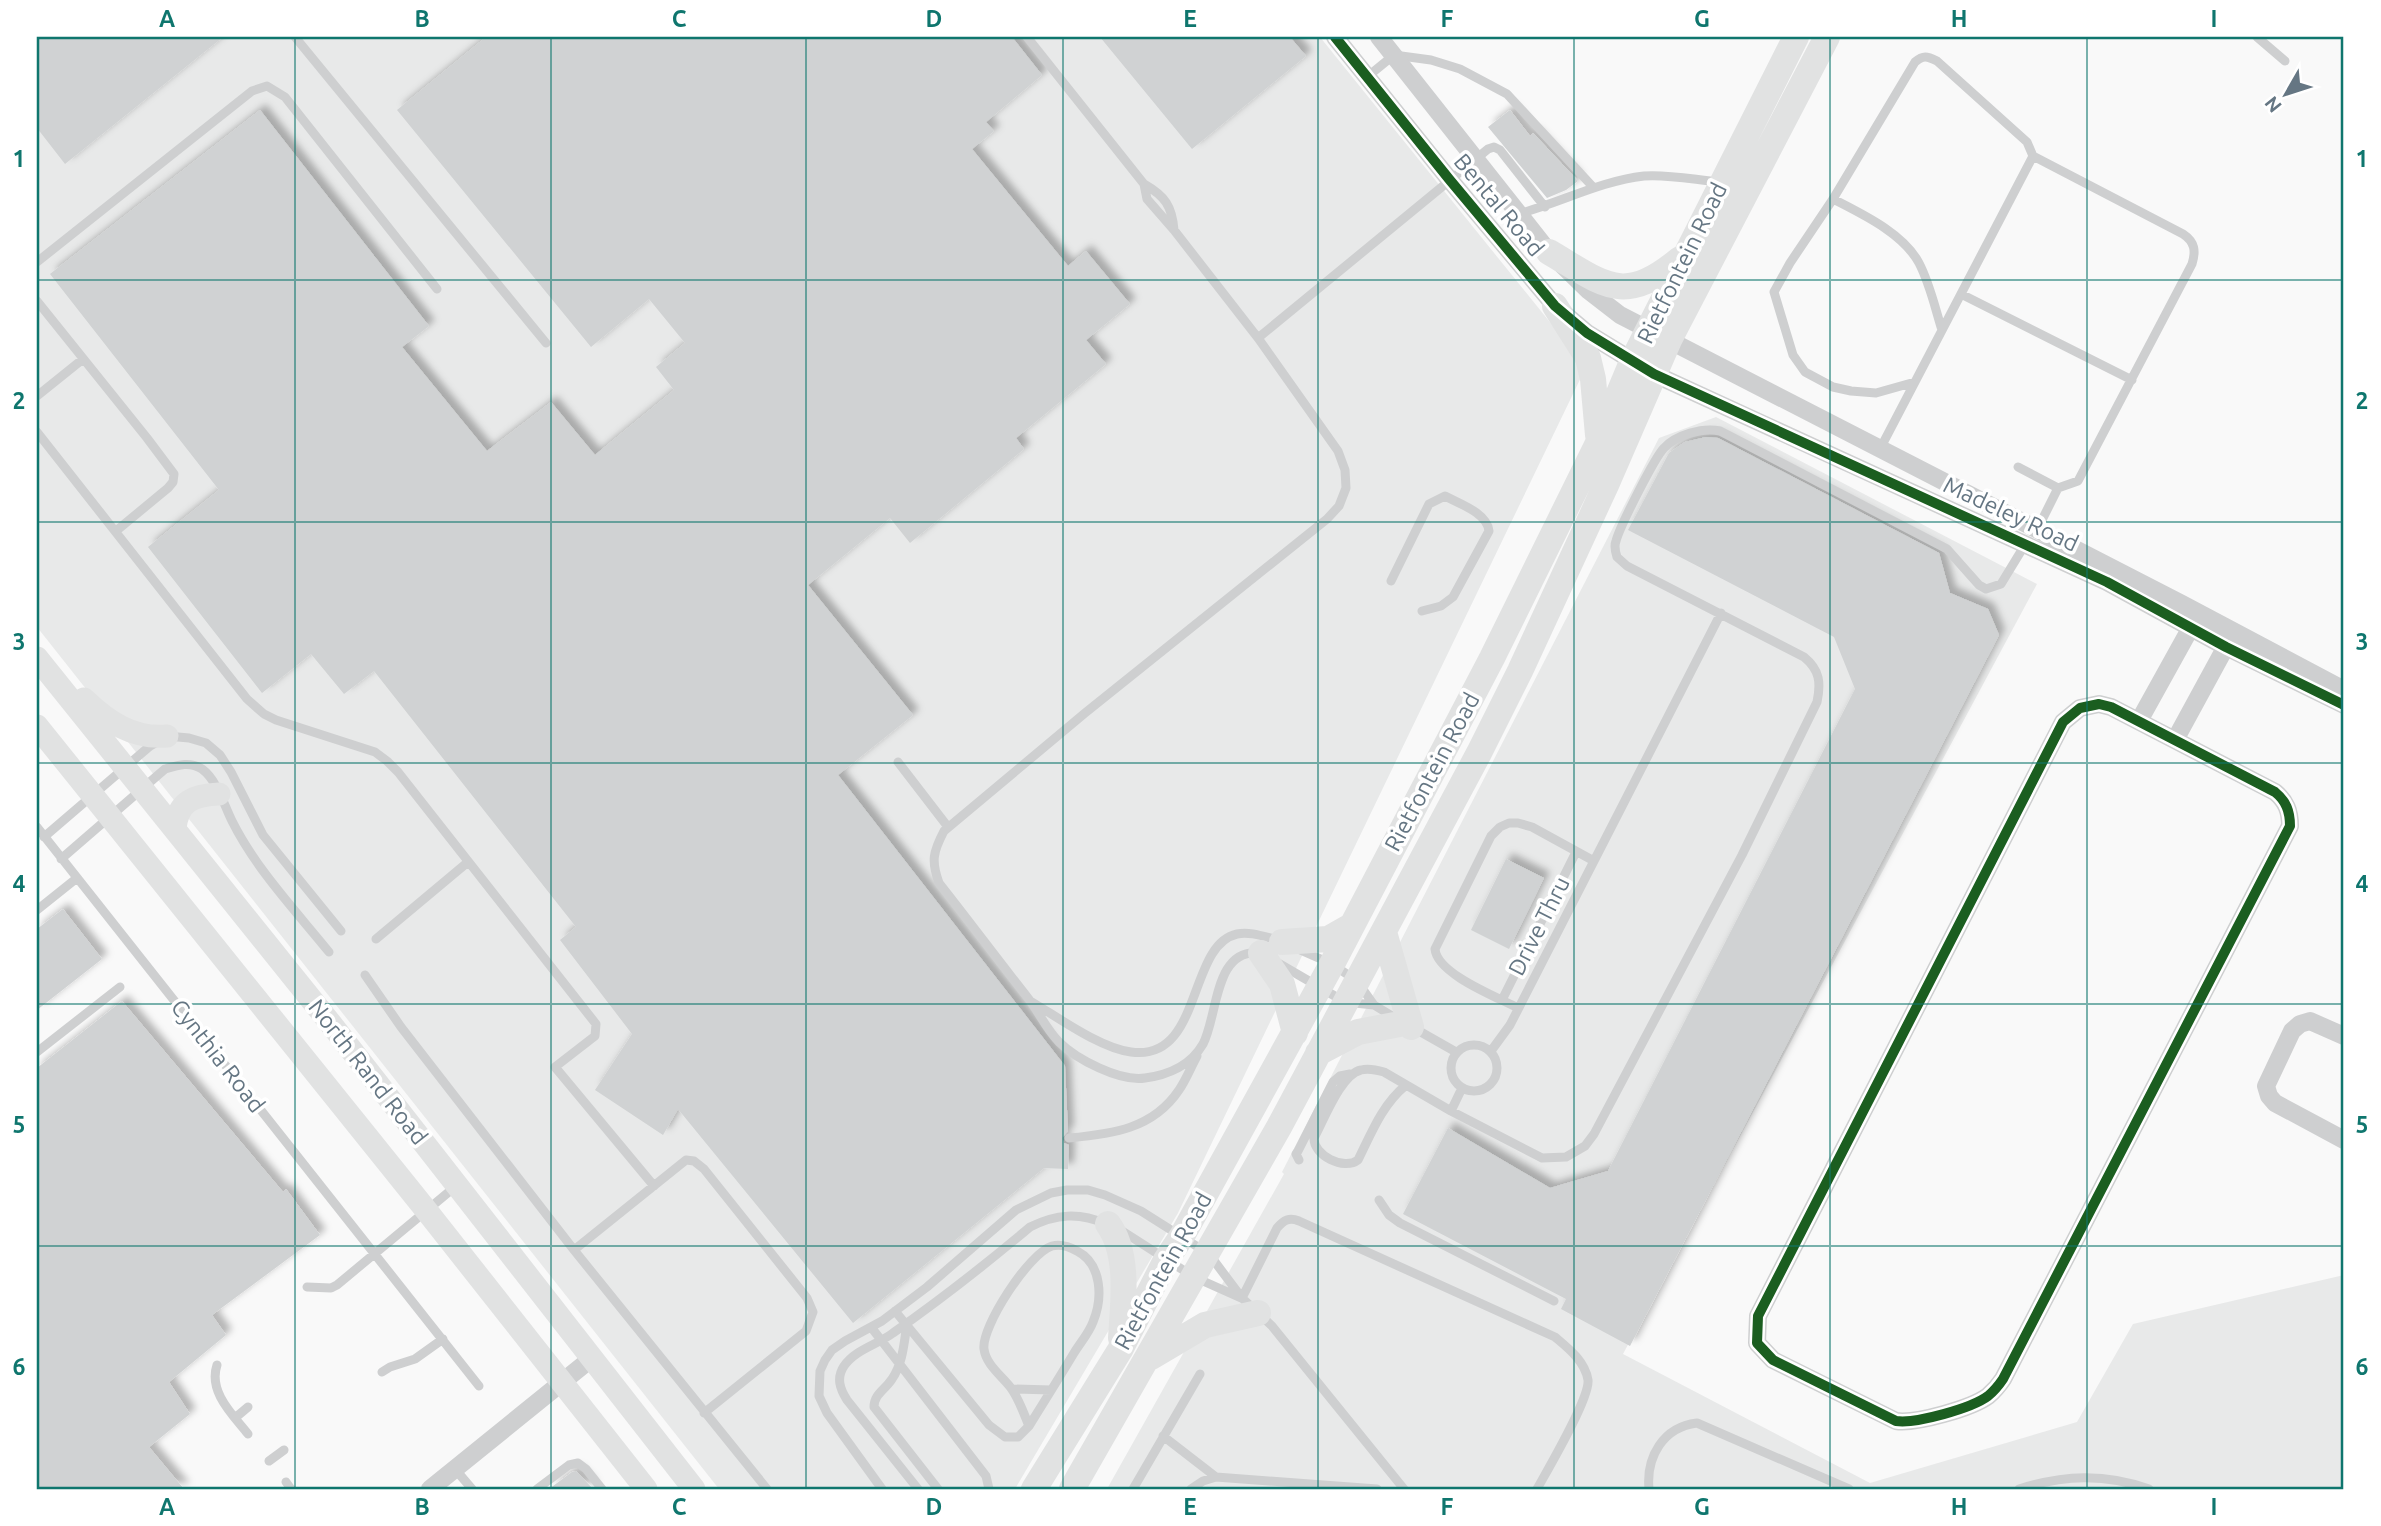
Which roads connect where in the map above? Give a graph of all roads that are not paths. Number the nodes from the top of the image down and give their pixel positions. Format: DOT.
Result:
graph roads {
  1 [pos="295,37"];
  2 [pos="1027,37"];
  3 [pos="1335,37"];
  4 [pos="1379,37"];
  5 [pos="1797,37"];
  6 [pos="1827,37"];
  7 [pos="2258,37"];
  8 [pos="1394,55"];
  9 [pos="2285,61"];
  10 [pos="1367,77"];
  11 [pos="2033,156"];
  12 [pos="1475,160"];
  13 [pos="1449,179"];
  14 [pos="1722,182"];
  15 [pos="1593,187"];
  16 [pos="1833,199"];
  17 [pos="1545,207"];
  18 [pos="1518,215"];
  19 [pos="1549,252"];
  20 [pos="1685,255"];
  21 [pos="37,262"];
  22 [pos="438,289"];
  23 [pos="1961,294"];
  24 [pos="37,302"];
  25 [pos="1555,306"];
  26 [pos="1942,330"];
  27 [pos="1659,335"];
  28 [pos="1258,338"];
  29 [pos="546,343"];
  30 [pos="83,359"];
  31 [pos="1643,368"];
  32 [pos="2132,380"];
  33 [pos="1915,382"];
  34 [pos="37,396"];
  35 [pos="37,432"];
  36 [pos="1599,441"];
  37 [pos="1879,449"];
  38 [pos="2018,467"];
  39 [pos="2058,488"];
  40 [pos="116,531"];
  41 [pos="2031,537"];
  42 [pos="1391,581"];
  43 [pos="1422,611"];
  44 [pos="1721,613"];
  45 [pos="2194,621"];
  46 [pos="2230,640"];
  47 [pos="37,655"];
  48 [pos="2344,690"];
  49 [pos="2344,705"];
  50 [pos="2139,721"];
  51 [pos="37,726"];
  52 [pos="167,736"];
  53 [pos="2175,740"];
  54 [pos="898,762"];
  55 [pos="126,767"];
  56 [pos="144,789"];
  57 [pos="219,794"];
  58 [pos="93,796"];
  59 [pos="111,818"];
  60 [pos="37,827"];
  61 [pos="948,827"];
  62 [pos="175,828"];
  63 [pos="44,836"];
  64 [pos="1576,852"];
  65 [pos="61,859"];
  66 [pos="1594,861"];
  67 [pos="468,863"];
  68 [pos="77,878"];
  69 [pos="37,909"];
  70 [pos="1352,926"];
  71 [pos="341,931"];
  72 [pos="1384,932"];
  73 [pos="376,939"];
  74 [pos="1271,947"];
  75 [pos="329,951"];
  76 [pos="1332,964"];
  77 [pos="365,975"];
  78 [pos="120,987"];
  79 [pos="1319,987"];
  80 [pos="1351,992"];
  81 [pos="1502,1000"];
  82 [pos="1030,1001"];
  83 [pos="1374,1005"];
  84 [pos="1518,1008"];
  85 [pos="1408,1025"];
  86 [pos="1295,1033"];
  87 [pos="2344,1036"];
  88 [pos="1202,1045"];
  89 [pos="1491,1051"];
  90 [pos="37,1052"];
  91 [pos="1456,1052"];
  92 [pos="1318,1053"];
  93 [pos="1354,1073"];
  94 [pos="1405,1086"];
  95 [pos="1462,1088"];
  96 [pos="1451,1111"];
  97 [pos="1069,1138"];
  98 [pos="2344,1140"];
  99 [pos="1299,1160"];
  100 [pos="457,1185"];
  101 [pos="654,1186"];
  102 [pos="1379,1200"];
  103 [pos="426,1210"];
  104 [pos="1108,1224"];
  105 [pos="1182,1236"];
  106 [pos="574,1250"];
  107 [pos="374,1253"];
  108 [pos="1209,1254"];
  109 [pos="1166,1260"];
  110 [pos="1194,1277"];
  111 [pos="307,1287"];
  112 [pos="1554,1301"];
  113 [pos="1250,1306"];
  114 [pos="895,1311"];
  115 [pos="907,1324"];
  116 [pos="871,1327"];
  117 [pos="443,1339"];
  118 [pos="883,1341"];
  119 [pos="1120,1350"];
  120 [pos="592,1358"];
  121 [pos="1148,1359"];
  122 [pos="900,1364"];
  123 [pos="217,1365"];
  124 [pos="382,1372"];
  125 [pos="1200,1374"];
  126 [pos="562,1383"];
  127 [pos="480,1386"];
  128 [pos="1012,1389"];
  129 [pos="1051,1390"];
  130 [pos="248,1407"];
  131 [pos="705,1413"];
  132 [pos="235,1418"];
  133 [pos="1029,1426"];
  134 [pos="248,1434"];
  135 [pos="1163,1436"];
  136 [pos="284,1450"];
  137 [pos="269,1461"];
  138 [pos="455,1469"];
  139 [pos="1216,1476"];
  140 [pos="430,1489"];
  141 [pos="472,1489"];
  142 [pos="537,1489"];
  143 [pos="602,1489"];
  144 [pos="646,1489"];
  145 [pos="694,1489"];
  146 [pos="767,1489"];
  147 [pos="882,1489"];
  148 [pos="918,1489"];
  149 [pos="938,1489"];
  150 [pos="989,1489"];
  151 [pos="1034,1489"];
  152 [pos="1072,1489"];
  153 [pos="1133,1489"];
  154 [pos="1191,1489"];
  155 [pos="1377,1489"];
  156 [pos="1405,1489"];
  157 [pos="1538,1489"];
  158 [pos="1649,1489"];
  159 [pos="1849,1489"];
  160 [pos="2019,1489"];
  161 [pos="2149,1489"];
  1 -- 29 [label="lane"];
  2 -- 28 [label="lane"];
  3 -- 10 [label="street, Bental Road"];
  4 -- 8 [label="street, Bental Road"];
  5 -- 14 [label="main road, Rietfontein Road"];
  6 -- 27 [label="main road, Rietfontein Road"];
  7 -- 9 [label="lane"];
  8 -- 10 [label="lane"];
  8 -- 12 [label="street, Bental Road"];
  8 -- 15 [label="lane"];
  10 -- 13 [label="street, Bental Road"];
  11 -- 16 [label="lane"];
  11 -- 23 [label="lane"];
  11 -- 32 [label="lane"];
  12 -- 13 [label="lane"];
  12 -- 17 [label="lane"];
  12 -- 18 [label="street, Bental Road"];
  13 -- 25 [label="street, Bental Road"];
  13 -- 28 [label="lane"];
  14 -- 15 [label="lane"];
  14 -- 20 [label="main road, Rietfontein Road"];
  15 -- 17 [label="lane"];
  16 -- 26 [label="lane"];
  16 -- 33 [label="lane"];
  17 -- 18 [label="lane"];
  18 -- 19 [label="street, Bental Road"];
  19 -- 20 [label="main road"];
  19 -- 27 [label="street, Bental Road"];
  20 -- 27 [label="main road, Rietfontein Road"];
  21 -- 22 [label="lane"];
  23 -- 26 [label="lane"];
  23 -- 32 [label="lane"];
  24 -- 30 [label="lane"];
  25 -- 31 [label="street, Bental Road"];
  25 -- 36 [label="main road"];
  26 -- 33 [label="lane"];
  27 -- 31 [label="main road, Rietfontein Road"];
  27 -- 37 [label="street, Madeley Road"];
  28 -- 61 [label="lane"];
  30 -- 34 [label="lane"];
  30 -- 40 [label="lane"];
  31 -- 36 [label="main road, Rietfontein Road"];
  31 -- 41 [label="street, Madeley Road"];
  31 -- 72 [label="main road, Rietfontein Road"];
  32 -- 39 [label="lane"];
  33 -- 37 [label="lane"];
  35 -- 40 [label="lane"];
  36 -- 70 [label="main road, Rietfontein Road"];
  37 -- 41 [label="street, Madeley Road"];
  38 -- 39 [label="lane"];
  39 -- 41 [label="lane"];
  40 -- 67 [label="lane"];
  41 -- 44 [label="lane"];
  41 -- 45 [label="street, Madeley Road"];
  42 -- 43 [label="lane"];
  44 -- 66 [label="lane"];
  44 -- 96 [label="lane"];
  45 -- 46 [label="street, Madeley Road"];
  45 -- 50 [label="street"];
  46 -- 48 [label="street, Madeley Road"];
  46 -- 49 [label="street, Madeley Road"];
  46 -- 53 [label="street"];
  47 -- 52 [label="main road"];
  47 -- 55 [label="main road, North Rand Road"];
  50 -- 53 [label="street"];
  50 -- 53 [label="street"];
  51 -- 58 [label="main road, North Rand Road"];
  52 -- 55 [label="lane"];
  52 -- 71 [label="lane"];
  54 -- 61 [label="lane"];
  55 -- 56 [label="main road, North Rand Road"];
  55 -- 58 [label="lane"];
  56 -- 57 [label="lane"];
  56 -- 59 [label="lane"];
  56 -- 62 [label="main road, North Rand Road"];
  57 -- 62 [label="main road"];
  57 -- 75 [label="lane"];
  58 -- 59 [label="main road, North Rand Road"];
  58 -- 63 [label="lane"];
  59 -- 65 [label="lane"];
  59 -- 103 [label="main road, North Rand Road"];
  60 -- 63 [label="lane, Cynthia Road"];
  61 -- 82 [label="lane"];
  62 -- 100 [label="main road, North Rand Road"];
  63 -- 65 [label="lane, Cynthia Road"];
  64 -- 66 [label="lane"];
  64 -- 81 [label="lane, Drive Thru"];
  64 -- 81 [label="lane"];
  65 -- 68 [label="lane, Cynthia Road"];
  66 -- 84 [label="lane"];
  67 -- 73 [label="lane"];
  67 -- 101 [label="lane"];
  68 -- 69 [label="lane"];
  68 -- 107 [label="lane, Cynthia Road"];
  70 -- 74 [label="main road"];
  70 -- 76 [label="main road, Rietfontein Road"];
  72 -- 80 [label="main road, Rietfontein Road"];
  72 -- 85 [label="main road"];
  74 -- 76 [label="lane"];
  74 -- 79 [label="lane"];
  74 -- 82 [label="lane"];
  74 -- 86 [label="main road"];
  74 -- 88 [label="lane"];
  76 -- 79 [label="main road, Rietfontein Road"];
  76 -- 80 [label="lane"];
  77 -- 106 [label="lane"];
  78 -- 90 [label="lane"];
  79 -- 80 [label="lane"];
  79 -- 86 [label="main road, Rietfontein Road"];
  80 -- 83 [label="lane"];
  80 -- 83 [label="lane"];
  80 -- 92 [label="main road, Rietfontein Road"];
  81 -- 84 [label="lane"];
  82 -- 88 [label="lane"];
  83 -- 85 [label="lane"];
  84 -- 89 [label="lane"];
  85 -- 91 [label="lane"];
  85 -- 92 [label="main road"];
  86 -- 105 [label="main road, Rietfontein Road"];
  87 -- 98 [label="street"];
  88 -- 97 [label="lane"];
  89 -- 91 [label="lane"];
  89 -- 95 [label="lane"];
  91 -- 95 [label="lane"];
  92 -- 108 [label="main road, Rietfontein Road"];
  93 -- 94 [label="lane"];
  93 -- 94 [label="lane"];
  93 -- 99 [label="lane"];
  94 -- 96 [label="lane"];
  95 -- 96 [label="lane"];
  100 -- 103 [label="lane"];
  100 -- 120 [label="main road, North Rand Road"];
  101 -- 106 [label="lane"];
  101 -- 131 [label="lane"];
  102 -- 112 [label="lane"];
  103 -- 107 [label="lane"];
  103 -- 126 [label="main road, North Rand Road"];
  104 -- 109 [label="lane"];
  104 -- 115 [label="lane"];
  104 -- 119 [label="main road"];
  105 -- 108 [label="lane"];
  105 -- 109 [label="main road, Rietfontein Road"];
  105 -- 114 [label="lane"];
  106 -- 131 [label="lane"];
  107 -- 111 [label="lane"];
  107 -- 117 [label="lane, Cynthia Road"];
  108 -- 110 [label="main road, Rietfontein Road"];
  108 -- 113 [label="lane"];
  109 -- 110 [label="lane"];
  109 -- 119 [label="main road, Rietfontein Road"];
  110 -- 113 [label="lane"];
  110 -- 121 [label="main road, Rietfontein Road"];
  113 -- 121 [label="main road"];
  113 -- 156 [label="lane"];
  113 -- 157 [label="lane"];
  114 -- 115 [label="lane"];
  114 -- 116 [label="lane"];
  115 -- 118 [label="lane"];
  115 -- 122 [label="lane"];
  115 -- 133 [label="lane"];
  116 -- 118 [label="lane"];
  116 -- 147 [label="lane"];
  117 -- 124 [label="lane"];
  117 -- 127 [label="lane, Cynthia Road"];
  118 -- 122 [label="lane"];
  118 -- 148 [label="lane"];
  119 -- 151 [label="main road, Rietfontein Road"];
  120 -- 126 [label="street"];
  120 -- 145 [label="main road, North Rand Road"];
  121 -- 152 [label="main road, Rietfontein Road"];
  122 -- 149 [label="lane"];
  122 -- 150 [label="lane"];
  123 -- 132 [label="lane"];
  125 -- 135 [label="lane"];
  126 -- 138 [label="street"];
  126 -- 144 [label="main road, North Rand Road"];
  128 -- 129 [label="lane"];
  128 -- 129 [label="lane"];
  128 -- 133 [label="lane"];
  129 -- 133 [label="lane"];
  130 -- 132 [label="lane"];
  131 -- 146 [label="lane"];
  132 -- 134 [label="lane"];
  135 -- 139 [label="lane"];
  135 -- 153 [label="lane"];
  136 -- 137 [label="lane"];
  138 -- 140 [label="street"];
  138 -- 141 [label="lane"];
  139 -- 154 [label="lane"];
  139 -- 155 [label="lane"];
  142 -- 143 [label="lane"];
  158 -- 159 [label="lane"];
  160 -- 161 [label="lane"];
}
